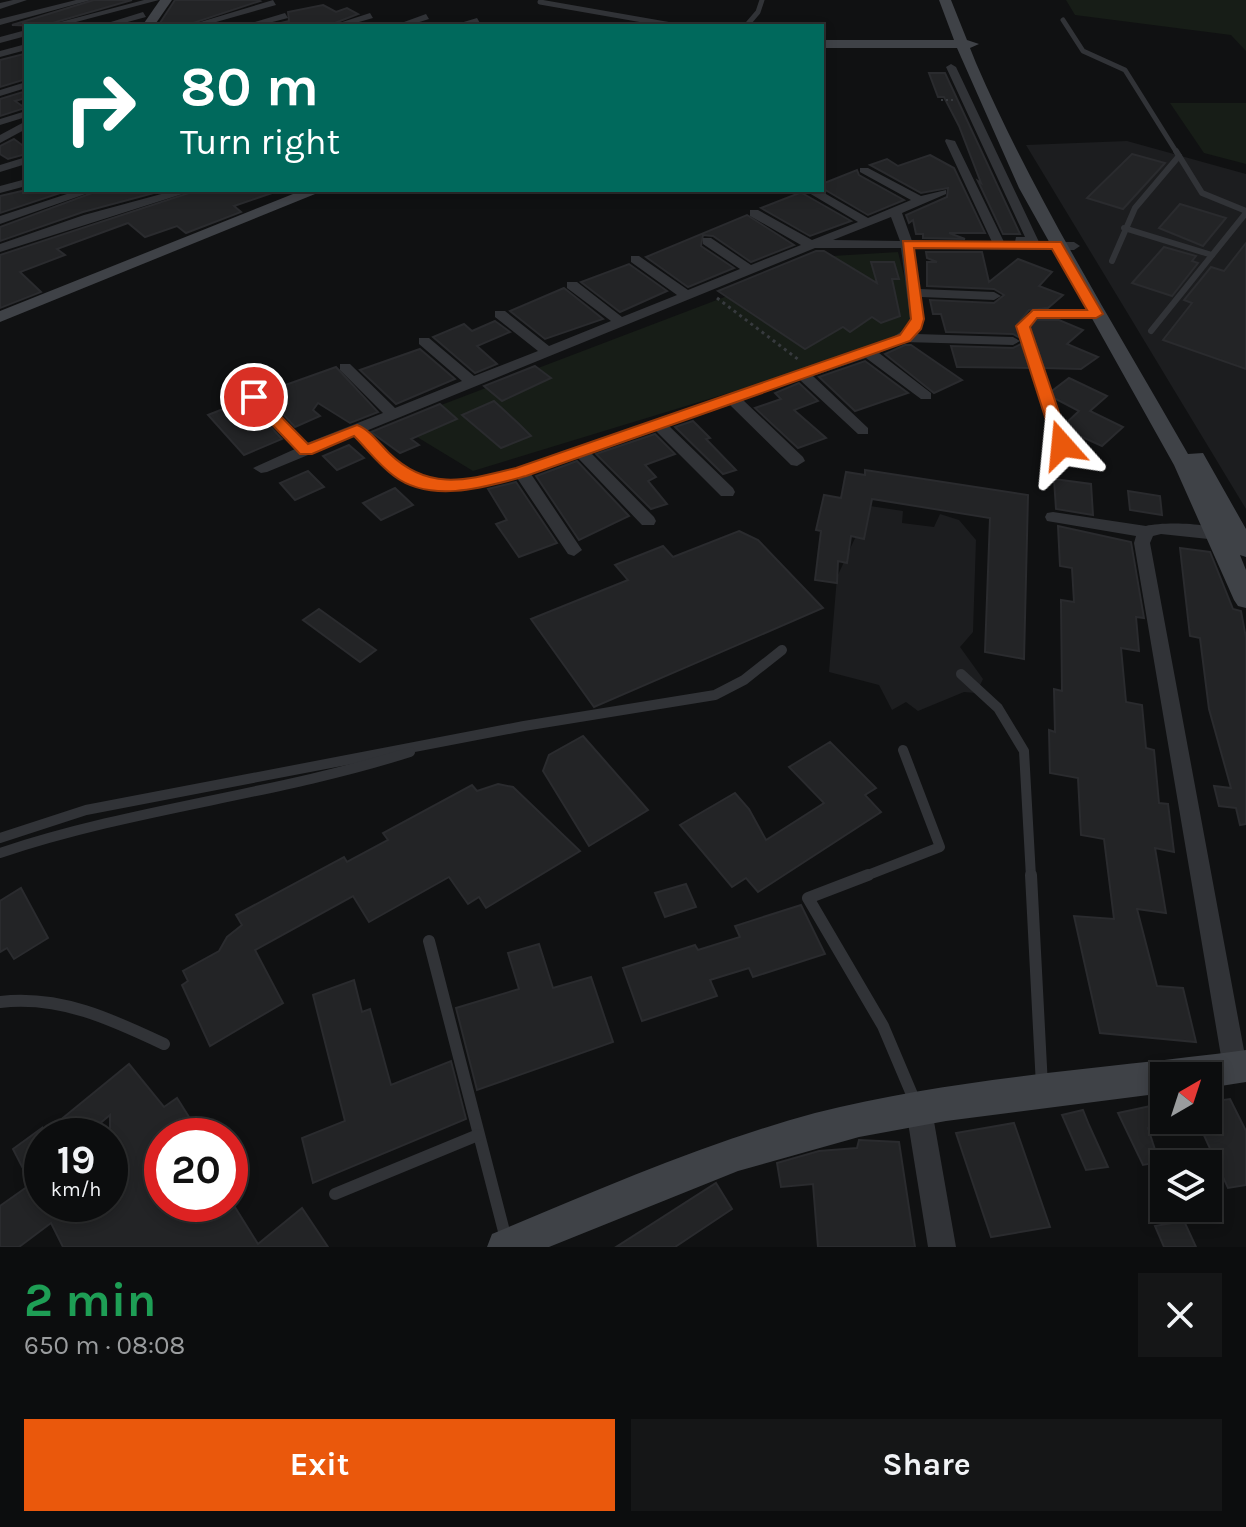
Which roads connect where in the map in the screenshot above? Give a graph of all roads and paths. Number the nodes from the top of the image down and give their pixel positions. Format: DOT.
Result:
graph roads {
  1 [pos="23,0"];
  2 [pos="87,0"];
  3 [pos="166,0"];
  4 [pos="762,0"];
  5 [pos="945,0"];
  6 [pos="956,0"];
  7 [pos="540,2"];
  8 [pos="273,3"];
  9 [pos="0,6"];
  10 [pos="156,6"];
  11 [pos="285,16"];
  12 [pos="370,16"];
  13 [pos="426,17"];
  14 [pos="1063,20"];
  15 [pos="477,21"];
  16 [pos="0,22"];
  17 [pos="61,24"];
  18 [pos="108,24"];
  19 [pos="147,24"];
  20 [pos="199,24"];
  21 [pos="254,24"];
  22 [pos="342,24"];
  23 [pos="404,24"];
  24 [pos="467,24"];
  25 [pos="666,24"];
  26 [pos="748,24"];
  27 [pos="24,34"];
  28 [pos="0,40"];
  29 [pos="824,44"];
  30 [pos="968,44"];
  31 [pos="24,48"];
  32 [pos="0,54"];
  33 [pos="24,59"];
  34 [pos="0,65"];
  35 [pos="951,67"];
  36 [pos="24,86"];
  37 [pos="0,93"];
  38 [pos="24,102"];
  39 [pos="0,109"];
  40 [pos="24,115"];
  41 [pos="0,122"];
  42 [pos="24,125"];
  43 [pos="24,134"];
  44 [pos="3,139"];
  45 [pos="950,141"];
  46 [pos="1179,156"];
  47 [pos="24,161"];
  48 [pos="0,169"];
  49 [pos="864,170"];
  50 [pos="24,183"];
  51 [pos="0,190"];
  52 [pos="85,192"];
  53 [pos="182,192"];
  54 [pos="311,192"];
  55 [pos="814,192"];
  56 [pos="942,192"];
  57 [pos="921,201"];
  58 [pos="895,211"];
  59 [pos="1246,212"];
  60 [pos="754,213"];
  61 [pos="0,220"];
  62 [pos="867,222"];
  63 [pos="1124,228"];
  64 [pos="707,241"];
  65 [pos="1003,242"];
  66 [pos="808,244"];
  67 [pos="907,244"];
  68 [pos="1065,245"];
  69 [pos="0,248"];
  70 [pos="1212,255"];
  71 [pos="635,259"];
  72 [pos="1112,261"];
  73 [pos="749,269"];
  74 [pos="572,285"];
  75 [pos="703,288"];
  76 [pos="914,293"];
  77 [pos="686,295"];
  78 [pos="994,296"];
  79 [pos="500,314"];
  80 [pos="1096,314"];
  81 [pos="0,317"];
  82 [pos="621,322"];
  83 [pos="1151,331"];
  84 [pos="905,338"];
  85 [pos="424,341"];
  86 [pos="1013,341"];
  87 [pos="548,352"];
  88 [pos="868,352"];
  89 [pos="345,367"];
  90 [pos="808,373"];
  91 [pos="473,383"];
  92 [pos="926,396"];
  93 [pos="254,397"];
  94 [pos="733,399"];
  95 [pos="394,415"];
  96 [pos="659,425"];
  97 [pos="357,430"];
  98 [pos="863,431"];
  99 [pos="1062,445"];
  100 [pos="306,451"];
  101 [pos="580,451"];
  102 [pos="797,461"];
  103 [pos="261,468"];
  104 [pos="521,472"];
  105 [pos="727,492"];
  106 [pos="1053,517"];
  107 [pos="648,521"];
  108 [pos="1146,532"];
  109 [pos="1218,534"];
  110 [pos="1246,549"];
  111 [pos="574,550"];
  112 [pos="1241,576"];
  113 [pos="1246,600"];
  114 [pos="782,650"];
  115 [pos="961,674"];
  116 [pos="435,742"];
  117 [pos="903,750"];
  118 [pos="0,838"];
  119 [pos="0,853"];
  120 [pos="429,941"];
  121 [pos="0,1002"];
  122 [pos="164,1044"];
  123 [pos="1240,1067"];
  124 [pos="1150,1079"];
  125 [pos="1043,1094"];
  126 [pos="919,1110"];
  127 [pos="478,1135"];
  128 [pos="335,1194"];
  129 [pos="507,1246"];
  130 [pos="942,1247"];
  1 -- 9 [label="street"];
  2 -- 16 [label="street"];
  3 -- 10 [label="street"];
  4 -- 26 [label="lane"];
  5 -- 30 [label="street"];
  6 -- 30 [label="street"];
  7 -- 25 [label="lane"];
  8 -- 20 [label="street"];
  10 -- 17 [label="street"];
  10 -- 18 [label="street"];
  10 -- 19 [label="street"];
  11 -- 21 [label="street"];
  12 -- 22 [label="street"];
  13 -- 23 [label="street"];
  14 -- 46 [label="lane"];
  15 -- 24 [label="street"];
  27 -- 28 [label="street"];
  29 -- 30 [label="street"];
  30 -- 68 [label="street"];
  31 -- 32 [label="street"];
  33 -- 34 [label="street"];
  35 -- 65 [label="street"];
  36 -- 37 [label="street"];
  38 -- 39 [label="street"];
  40 -- 41 [label="street"];
  42 -- 44 [label="street"];
  43 -- 44 [label="street"];
  45 -- 65 [label="street"];
  46 -- 59 [label="lane"];
  46 -- 63 [label="lane"];
  47 -- 48 [label="street"];
  49 -- 57 [label="street"];
  50 -- 51 [label="street"];
  52 -- 61 [label="street"];
  53 -- 69 [label="street"];
  54 -- 81 [label="street"];
  55 -- 62 [label="street"];
  56 -- 57 [label="street"];
  57 -- 58 [label="street"];
  58 -- 62 [label="street"];
  58 -- 67 [label="street"];
  59 -- 70 [label="lane"];
  60 -- 66 [label="street"];
  62 -- 66 [label="street"];
  63 -- 70 [label="lane"];
  63 -- 72 [label="lane"];
  64 -- 73 [label="street"];
  65 -- 67 [label="street"];
  65 -- 68 [label="street"];
  66 -- 67 [label="street"];
  66 -- 73 [label="street"];
  67 -- 76 [label="street"];
  68 -- 80 [label="street"];
  68 -- 110 [label="street"];
  70 -- 83 [label="lane"];
  71 -- 77 [label="street"];
  73 -- 75 [label="street"];
  74 -- 82 [label="street"];
  75 -- 77 [label="street"];
  75 -- 90 [label="path"];
  76 -- 78 [label="street"];
  76 -- 84 [label="street"];
  77 -- 82 [label="street"];
  79 -- 87 [label="street"];
  80 -- 99 [label="lane"];
  80 -- 109 [label="street"];
  82 -- 87 [label="street"];
  84 -- 86 [label="street"];
  84 -- 88 [label="street"];
  85 -- 91 [label="street"];
  87 -- 91 [label="street"];
  88 -- 90 [label="street"];
  88 -- 92 [label="street"];
  89 -- 95 [label="street"];
  90 -- 94 [label="street"];
  90 -- 98 [label="street"];
  91 -- 95 [label="street"];
  93 -- 100 [label="street"];
  94 -- 96 [label="street"];
  94 -- 102 [label="street"];
  95 -- 97 [label="street"];
  96 -- 101 [label="street"];
  96 -- 105 [label="street"];
  97 -- 100 [label="street"];
  97 -- 104 [label="street"];
  100 -- 103 [label="street"];
  101 -- 104 [label="street"];
  101 -- 107 [label="street"];
  104 -- 111 [label="street"];
  106 -- 108 [label="street"];
  108 -- 109 [label="street"];
  108 -- 123 [label="street"];
  109 -- 112 [label="street"];
  112 -- 113 [label="street"];
  114 -- 116 [label="lane"];
  115 -- 125 [label="lane"];
  116 -- 118 [label="lane"];
  116 -- 119 [label="lane"];
  117 -- 126 [label="lane"];
  120 -- 127 [label="lane"];
  121 -- 122 [label="lane"];
  124 -- 125 [label="street"];
  125 -- 126 [label="street"];
  126 -- 129 [label="street"];
  126 -- 130 [label="street"];
  127 -- 128 [label="lane"];
  127 -- 129 [label="lane"];
}
